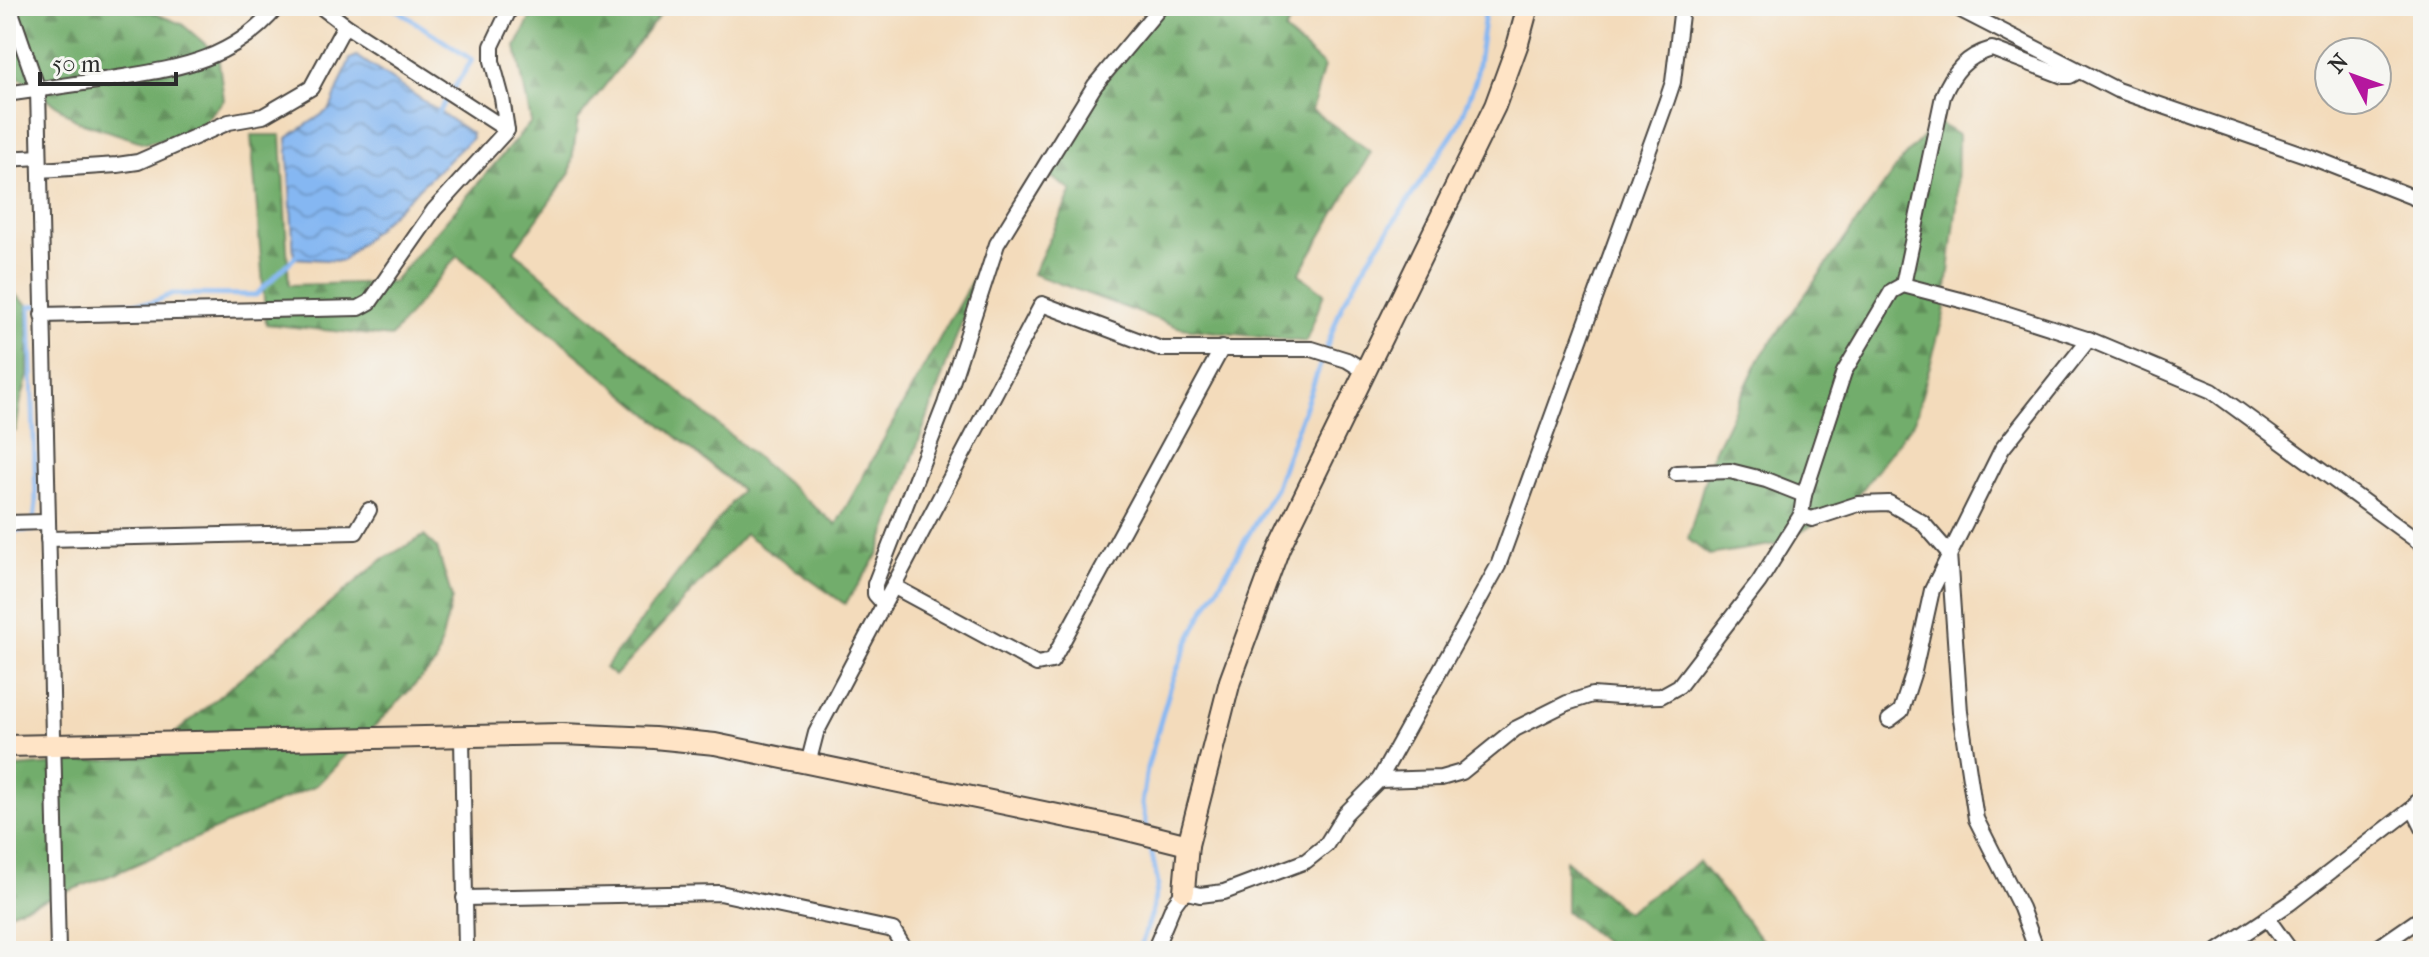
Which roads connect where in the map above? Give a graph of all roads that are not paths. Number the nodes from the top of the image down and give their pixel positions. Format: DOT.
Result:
graph roads {
  1 [pos="9,6"];
  2 [pos="278,6"];
  3 [pos="320,6"];
  4 [pos="511,6"];
  5 [pos="1161,6"];
  6 [pos="1528,6"];
  7 [pos="1682,6"];
  8 [pos="1953,6"];
  9 [pos="345,25"];
  10 [pos="2079,71"];
  11 [pos="38,90"];
  12 [pos="6,94"];
  13 [pos="507,130"];
  14 [pos="6,159"];
  15 [pos="39,163"];
  16 [pos="2423,201"];
  17 [pos="1903,285"];
  18 [pos="42,315"];
  19 [pos="2089,339"];
  20 [pos="1222,348"];
  21 [pos="1365,371"];
  22 [pos="1676,473"];
  23 [pos="1804,495"];
  24 [pos="369,510"];
  25 [pos="1801,515"];
  26 [pos="48,522"];
  27 [pos="6,523"];
  28 [pos="48,539"];
  29 [pos="2423,545"];
  30 [pos="1949,553"];
  31 [pos="893,586"];
  32 [pos="883,603"];
  33 [pos="1889,720"];
  34 [pos="462,738"];
  35 [pos="54,745"];
  36 [pos="6,746"];
  37 [pos="808,764"];
  38 [pos="1379,780"];
  39 [pos="2423,794"];
  40 [pos="2413,808"];
  41 [pos="2423,828"];
  42 [pos="1188,845"];
  43 [pos="1184,891"];
  44 [pos="464,898"];
  45 [pos="2423,914"];
  46 [pos="2267,918"];
  47 [pos="58,951"];
  48 [pos="466,951"];
  49 [pos="906,951"];
  50 [pos="1154,951"];
  51 [pos="2037,951"];
  52 [pos="2218,951"];
  53 [pos="2291,951"];
  54 [pos="2373,951"];
  1 -- 11 [label="street"];
  2 -- 11 [label="street"];
  3 -- 9 [label="street"];
  4 -- 13 [label="street"];
  5 -- 32 [label="street"];
  6 -- 21 [label="street"];
  7 -- 38 [label="street"];
  8 -- 10 [label="street"];
  9 -- 13 [label="street"];
  9 -- 15 [label="street"];
  10 -- 16 [label="street"];
  10 -- 17 [label="street"];
  11 -- 12 [label="street"];
  11 -- 15 [label="street"];
  13 -- 18 [label="street"];
  14 -- 15 [label="street"];
  15 -- 18 [label="street"];
  17 -- 19 [label="street"];
  17 -- 23 [label="street"];
  18 -- 26 [label="street"];
  19 -- 29 [label="street"];
  19 -- 30 [label="street"];
  20 -- 21 [label="street"];
  20 -- 31 [label="street"];
  20 -- 31 [label="street"];
  21 -- 42 [label="street"];
  22 -- 23 [label="street"];
  23 -- 25 [label="street"];
  24 -- 28 [label="street"];
  25 -- 30 [label="street"];
  25 -- 38 [label="street"];
  26 -- 27 [label="street"];
  26 -- 28 [label="street"];
  28 -- 35 [label="street"];
  30 -- 33 [label="street"];
  30 -- 51 [label="street"];
  31 -- 32 [label="street"];
  32 -- 37 [label="street"];
  34 -- 35 [label="street"];
  34 -- 37 [label="street"];
  34 -- 44 [label="street"];
  35 -- 36 [label="street"];
  35 -- 47 [label="street"];
  37 -- 42 [label="street"];
  38 -- 43 [label="street"];
  39 -- 40 [label="street"];
  40 -- 41 [label="street"];
  40 -- 46 [label="street"];
  42 -- 43 [label="street"];
  43 -- 50 [label="street"];
  44 -- 48 [label="street"];
  44 -- 49 [label="street"];
  45 -- 54 [label="street"];
  46 -- 52 [label="street"];
  46 -- 53 [label="street"];
}
